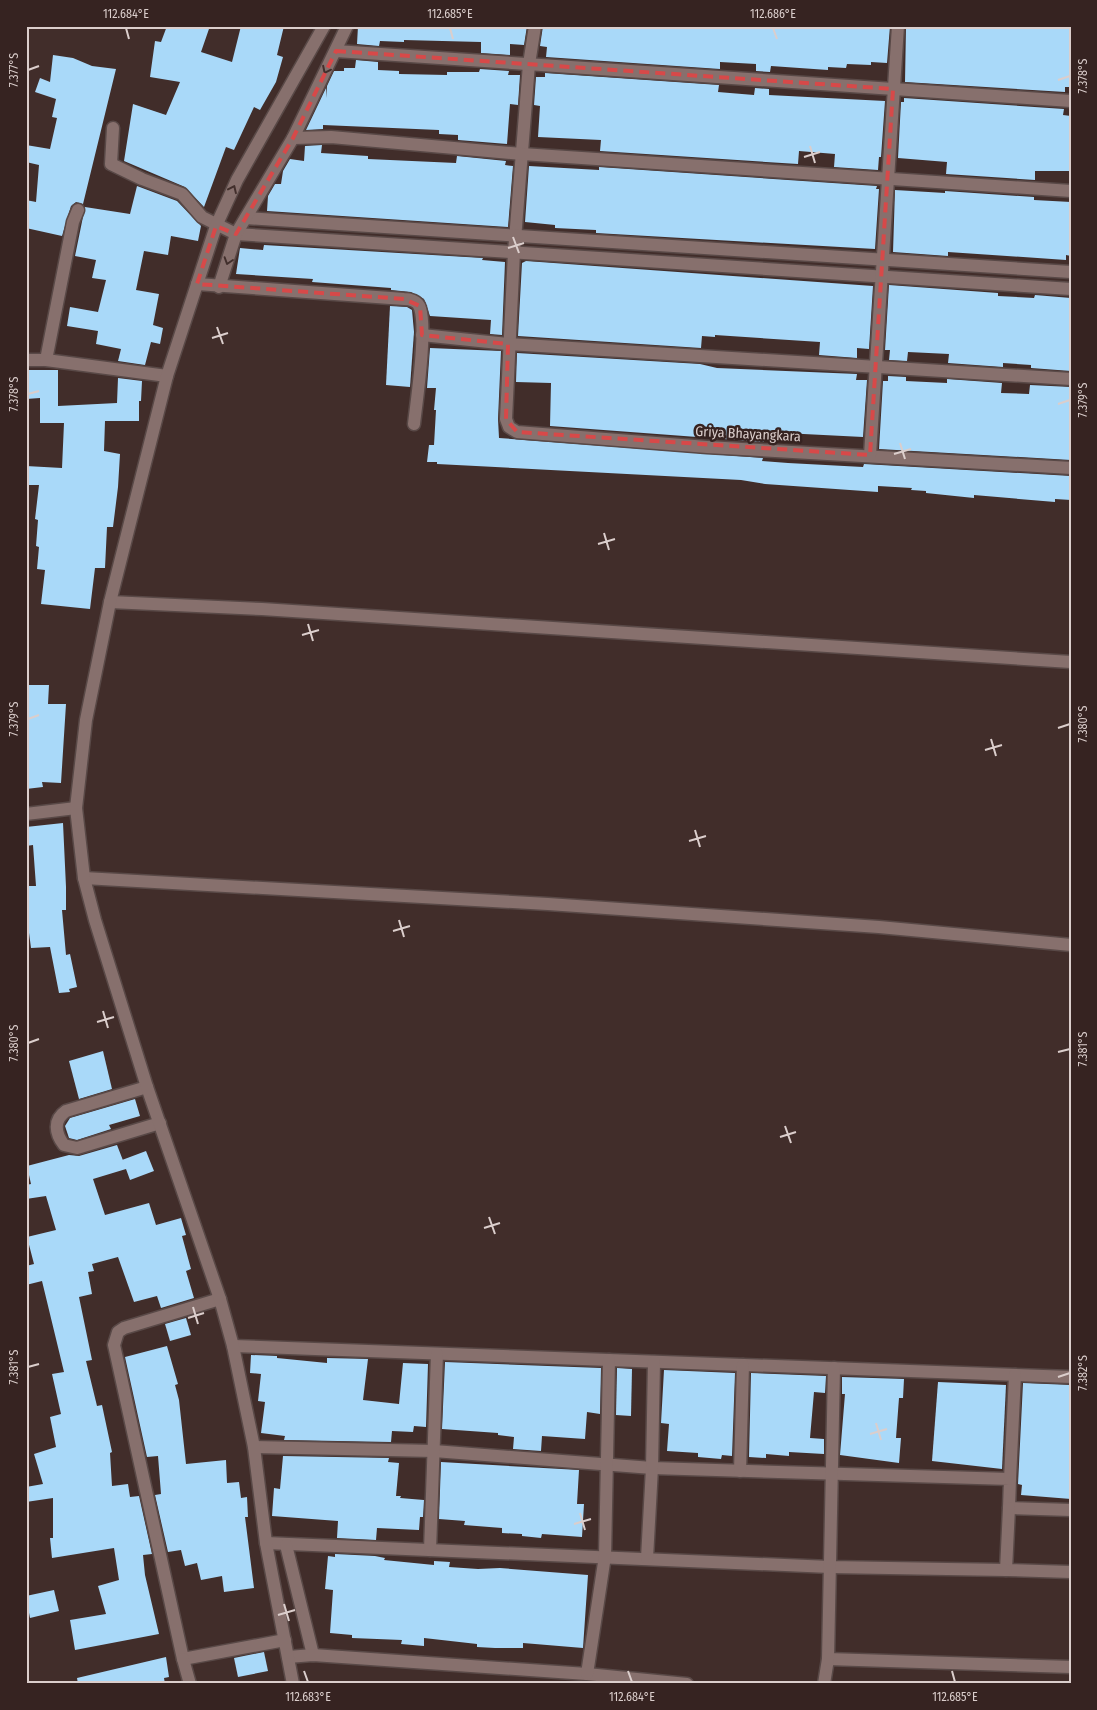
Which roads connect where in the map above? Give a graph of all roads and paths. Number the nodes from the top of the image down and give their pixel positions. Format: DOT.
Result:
graph roads {
  1 [pos="324,26"];
  2 [pos="347,26"];
  3 [pos="535,26"];
  4 [pos="898,26"];
  5 [pos="336,51"];
  6 [pos="529,64"];
  7 [pos="893,89"];
  8 [pos="1071,101"];
  9 [pos="113,128"];
  10 [pos="293,138"];
  11 [pos="522,154"];
  12 [pos="887,180"];
  13 [pos="1071,191"];
  14 [pos="78,210"];
  15 [pos="246,218"];
  16 [pos="216,226"];
  17 [pos="236,234"];
  18 [pos="515,242"];
  19 [pos="883,270"];
  20 [pos="1071,272"];
  21 [pos="197,284"];
  22 [pos="219,286"];
  23 [pos="1071,289"];
  24 [pos="422,335"];
  25 [pos="508,344"];
  26 [pos="26,360"];
  27 [pos="46,360"];
  28 [pos="876,366"];
  29 [pos="167,376"];
  30 [pos="1071,379"];
  31 [pos="414,424"];
  32 [pos="870,455"];
  33 [pos="1071,468"];
  34 [pos="110,602"];
  35 [pos="1071,662"];
  36 [pos="76,808"];
  37 [pos="26,814"];
  38 [pos="84,878"];
  39 [pos="1071,945"];
  40 [pos="147,1087"];
  41 [pos="160,1123"];
  42 [pos="220,1299"];
  43 [pos="233,1346"];
  44 [pos="437,1354"];
  45 [pos="609,1360"];
  46 [pos="654,1362"];
  47 [pos="743,1365"];
  48 [pos="834,1368"];
  49 [pos="1014,1375"];
  50 [pos="1071,1377"];
  51 [pos="254,1447"];
  52 [pos="434,1451"];
  53 [pos="606,1463"];
  54 [pos="652,1468"];
  55 [pos="740,1471"];
  56 [pos="832,1474"];
  57 [pos="1010,1479"];
  58 [pos="1009,1508"];
  59 [pos="1071,1510"];
  60 [pos="266,1543"];
  61 [pos="286,1546"];
  62 [pos="430,1550"];
  63 [pos="605,1556"];
  64 [pos="647,1558"];
  65 [pos="830,1567"];
  66 [pos="1006,1570"];
  67 [pos="1071,1572"];
  68 [pos="285,1640"];
  69 [pos="313,1655"];
  70 [pos="288,1657"];
  71 [pos="183,1659"];
  72 [pos="828,1659"];
  73 [pos="1071,1667"];
  74 [pos="587,1674"];
  75 [pos="190,1684"];
  76 [pos="293,1684"];
  77 [pos="687,1684"];
  78 [pos="824,1684"];
  16 -- 1 [label="street, one-way"];
  2 -- 5 [label="street"];
  3 -- 6 [label="street, Griya Bhayangkara"];
  4 -- 7 [label="street"];
  5 -- 6 [label="street"];
  5 -- 10 [label="street, one-way"];
  6 -- 7 [label="street"];
  6 -- 11 [label="street, Griya Bhayangkara"];
  7 -- 8 [label="street"];
  7 -- 12 [label="street"];
  9 -- 16 [label="street"];
  10 -- 11 [label="street"];
  10 -- 15 [label="street"];
  11 -- 12 [label="street"];
  11 -- 18 [label="street, Griya Bhayangkara"];
  12 -- 13 [label="street"];
  12 -- 19 [label="street"];
  14 -- 27 [label="street"];
  15 -- 17 [label="street"];
  15 -- 18 [label="street"];
  16 -- 17 [label="street"];
  16 -- 21 [label="street"];
  17 -- 18 [label="street"];
  17 -- 22 [label="street, one-way"];
  18 -- 19 [label="street"];
  18 -- 25 [label="street, Griya Bhayangkara"];
  19 -- 20 [label="street"];
  19 -- 23 [label="street"];
  19 -- 28 [label="street"];
  21 -- 22 [label="street"];
  21 -- 29 [label="street"];
  22 -- 24 [label="street"];
  24 -- 25 [label="street"];
  24 -- 31 [label="street"];
  25 -- 28 [label="street"];
  25 -- 32 [label="street, Griya Bhayangkara"];
  26 -- 27 [label="street"];
  27 -- 29 [label="street"];
  28 -- 30 [label="street"];
  28 -- 32 [label="street"];
  29 -- 34 [label="street"];
  32 -- 33 [label="street, Griya Bhayangkara"];
  34 -- 35 [label="street"];
  34 -- 36 [label="street"];
  36 -- 37 [label="street"];
  36 -- 38 [label="street"];
  38 -- 39 [label="street"];
  38 -- 40 [label="street"];
  40 -- 41 [label="street"];
  40 -- 41 [label="street"];
  41 -- 42 [label="street"];
  42 -- 43 [label="street"];
  42 -- 71 [label="street"];
  43 -- 44 [label="street"];
  43 -- 51 [label="street"];
  44 -- 45 [label="street"];
  44 -- 52 [label="street"];
  45 -- 46 [label="street"];
  45 -- 53 [label="street"];
  46 -- 47 [label="street"];
  46 -- 54 [label="street"];
  47 -- 48 [label="street"];
  47 -- 55 [label="street"];
  48 -- 49 [label="street"];
  48 -- 56 [label="street"];
  49 -- 50 [label="street"];
  49 -- 57 [label="street"];
  51 -- 52 [label="street"];
  51 -- 60 [label="street"];
  52 -- 53 [label="street"];
  52 -- 62 [label="street"];
  53 -- 54 [label="street"];
  53 -- 63 [label="street"];
  54 -- 55 [label="street"];
  54 -- 64 [label="street"];
  55 -- 56 [label="street"];
  56 -- 57 [label="street"];
  56 -- 65 [label="street"];
  57 -- 58 [label="street"];
  58 -- 59 [label="street"];
  58 -- 66 [label="street"];
  60 -- 61 [label="street"];
  60 -- 68 [label="street"];
  61 -- 62 [label="street"];
  61 -- 69 [label="street"];
  62 -- 63 [label="street"];
  63 -- 64 [label="street"];
  63 -- 74 [label="street"];
  64 -- 65 [label="street"];
  65 -- 66 [label="street"];
  65 -- 72 [label="street"];
  66 -- 67 [label="street"];
  68 -- 70 [label="street"];
  68 -- 71 [label="street"];
  69 -- 70 [label="street"];
  69 -- 74 [label="street"];
  70 -- 76 [label="street"];
  71 -- 75 [label="street"];
  72 -- 73 [label="street"];
  72 -- 78 [label="street"];
  74 -- 77 [label="street"];
}
